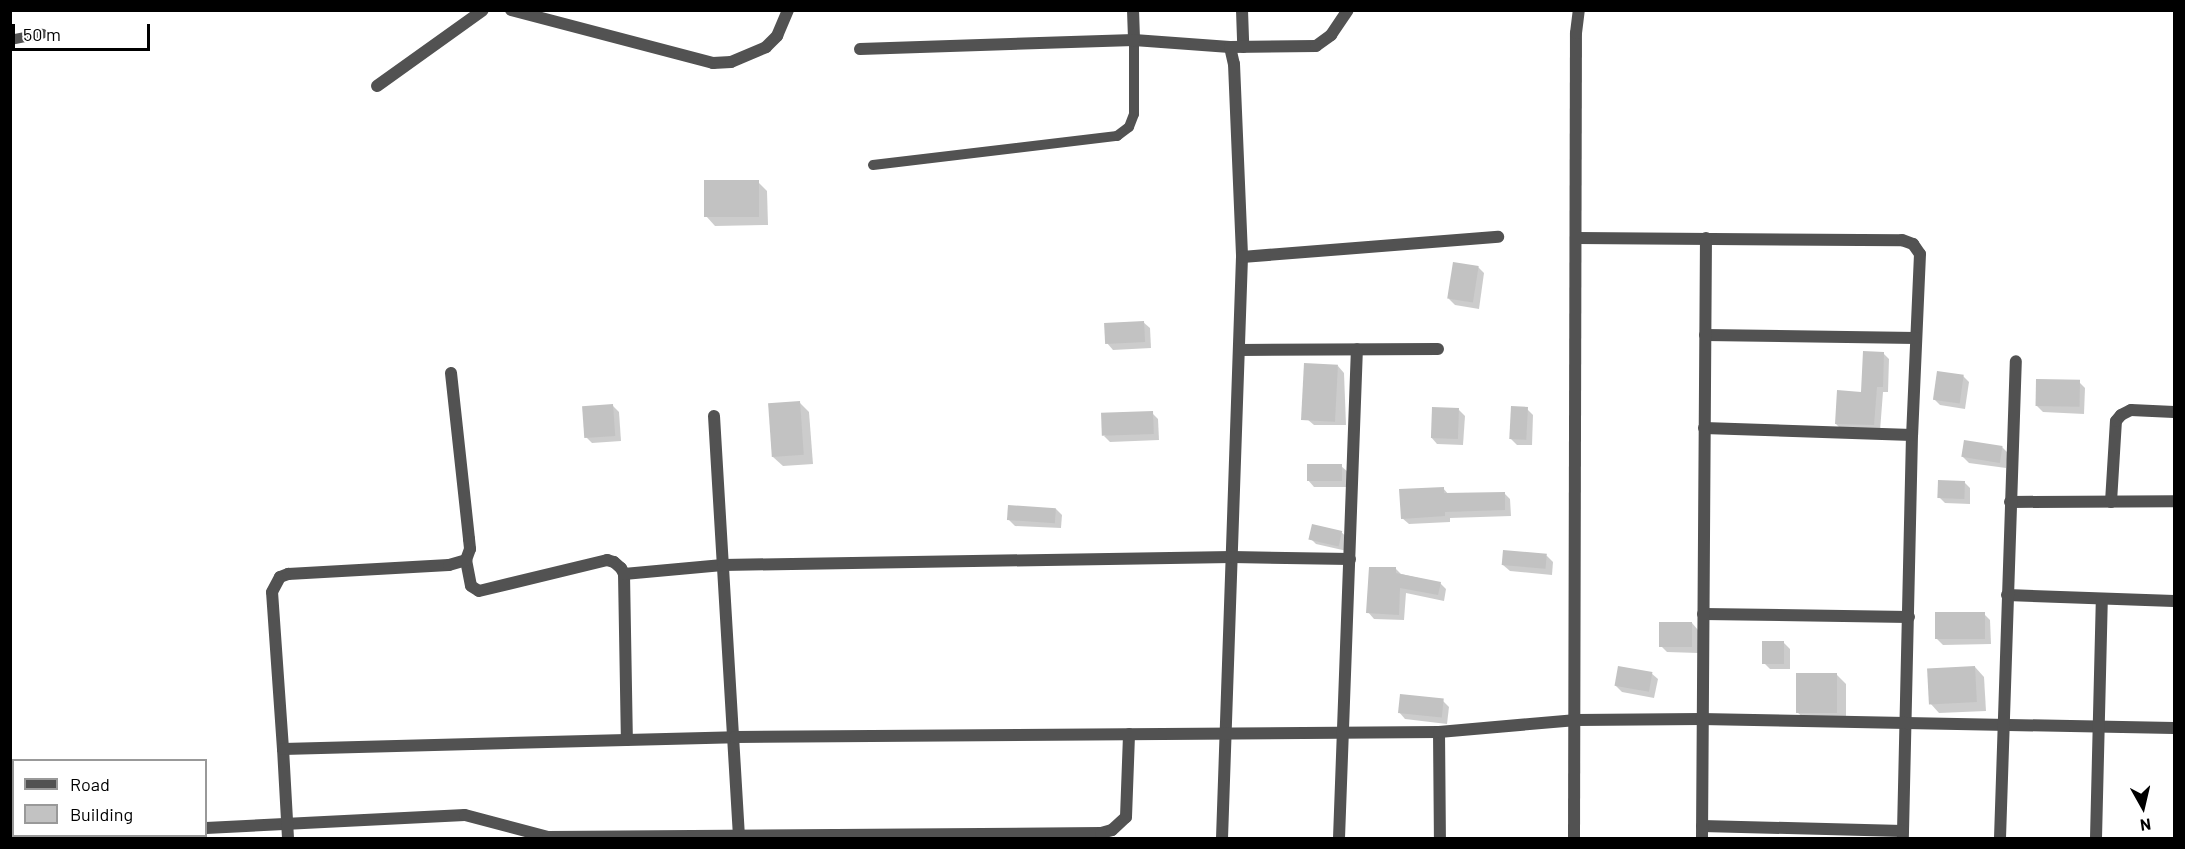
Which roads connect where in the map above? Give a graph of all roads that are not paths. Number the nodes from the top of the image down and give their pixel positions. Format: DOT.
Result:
graph roads {
  1 [pos="483,10"];
  2 [pos="511,10"];
  3 [pos="788,10"];
  4 [pos="1133,10"];
  5 [pos="1242,10"];
  6 [pos="1348,10"];
  7 [pos="1579,10"];
  8 [pos="42,34"];
  9 [pos="10,40"];
  10 [pos="1134,40"];
  11 [pos="1230,47"];
  12 [pos="1243,47"];
  13 [pos="860,48"];
  14 [pos="377,86"];
  15 [pos="873,165"];
  16 [pos="1498,237"];
  17 [pos="1577,238"];
  18 [pos="1706,238"];
  19 [pos="1242,257"];
  20 [pos="1705,335"];
  21 [pos="1916,338"];
  22 [pos="1357,349"];
  23 [pos="1438,349"];
  24 [pos="1239,350"];
  25 [pos="2016,361"];
  26 [pos="451,373"];
  27 [pos="2175,412"];
  28 [pos="714,416"];
  29 [pos="1704,428"];
  30 [pos="1912,435"];
  31 [pos="2175,501"];
  32 [pos="2010,502"];
  33 [pos="2111,502"];
  34 [pos="1232,557"];
  35 [pos="1350,559"];
  36 [pos="466,560"];
  37 [pos="723,564"];
  38 [pos="624,574"];
  39 [pos="2007,595"];
  40 [pos="2102,599"];
  41 [pos="2175,601"];
  42 [pos="1702,614"];
  43 [pos="1909,617"];
  44 [pos="1701,718"];
  45 [pos="1576,720"];
  46 [pos="1907,723"];
  47 [pos="2002,725"];
  48 [pos="2099,727"];
  49 [pos="2175,728"];
  50 [pos="1226,732"];
  51 [pos="1344,732"];
  52 [pos="1439,732"];
  53 [pos="1128,734"];
  54 [pos="735,736"];
  55 [pos="627,741"];
  56 [pos="283,749"];
  57 [pos="207,828"];
  58 [pos="287,832"];
  59 [pos="1702,832"];
  60 [pos="1903,835"];
  61 [pos="739,837"];
  62 [pos="1222,838"];
  63 [pos="1339,838"];
  64 [pos="1440,838"];
  65 [pos="1574,838"];
  66 [pos="2000,838"];
  67 [pos="2096,838"];
  1 -- 14 [label="street"];
  2 -- 3 [label="street"];
  4 -- 10 [label="street"];
  5 -- 12 [label="street"];
  6 -- 12 [label="street"];
  7 -- 17 [label="street"];
  8 -- 9 [label="lane"];
  10 -- 11 [label="street"];
  10 -- 13 [label="street"];
  10 -- 15 [label="lane"];
  11 -- 12 [label="street"];
  11 -- 19 [label="street"];
  16 -- 19 [label="street"];
  17 -- 18 [label="street"];
  17 -- 45 [label="street"];
  18 -- 20 [label="street"];
  18 -- 21 [label="street"];
  19 -- 24 [label="street"];
  20 -- 21 [label="street"];
  20 -- 29 [label="street"];
  21 -- 30 [label="street"];
  22 -- 23 [label="street"];
  22 -- 24 [label="street"];
  22 -- 35 [label="street"];
  24 -- 34 [label="street"];
  25 -- 32 [label="street"];
  26 -- 36 [label="street"];
  27 -- 33 [label="street"];
  28 -- 37 [label="street"];
  29 -- 30 [label="street"];
  29 -- 42 [label="street"];
  30 -- 43 [label="street"];
  31 -- 33 [label="street"];
  32 -- 33 [label="street"];
  32 -- 39 [label="street"];
  34 -- 35 [label="street"];
  34 -- 37 [label="street"];
  34 -- 50 [label="street"];
  35 -- 51 [label="street"];
  36 -- 38 [label="street"];
  36 -- 56 [label="street"];
  37 -- 38 [label="street"];
  37 -- 54 [label="street"];
  38 -- 55 [label="street"];
  39 -- 40 [label="street"];
  39 -- 47 [label="street"];
  40 -- 41 [label="street"];
  40 -- 48 [label="street"];
  42 -- 43 [label="street"];
  42 -- 44 [label="street"];
  43 -- 46 [label="street"];
  44 -- 45 [label="street"];
  44 -- 46 [label="street"];
  44 -- 59 [label="street"];
  45 -- 52 [label="street"];
  45 -- 65 [label="street"];
  46 -- 47 [label="street"];
  46 -- 60 [label="street"];
  47 -- 48 [label="street"];
  47 -- 66 [label="street"];
  48 -- 49 [label="street"];
  48 -- 67 [label="street"];
  50 -- 51 [label="street"];
  50 -- 53 [label="street"];
  50 -- 62 [label="street"];
  51 -- 52 [label="street"];
  51 -- 63 [label="street"];
  52 -- 64 [label="street"];
  53 -- 54 [label="street"];
  53 -- 61 [label="street"];
  54 -- 55 [label="street"];
  54 -- 61 [label="street"];
  55 -- 56 [label="street"];
  56 -- 58 [label="street"];
  57 -- 58 [label="street"];
  58 -- 61 [label="street"];
  59 -- 60 [label="street"];
}
